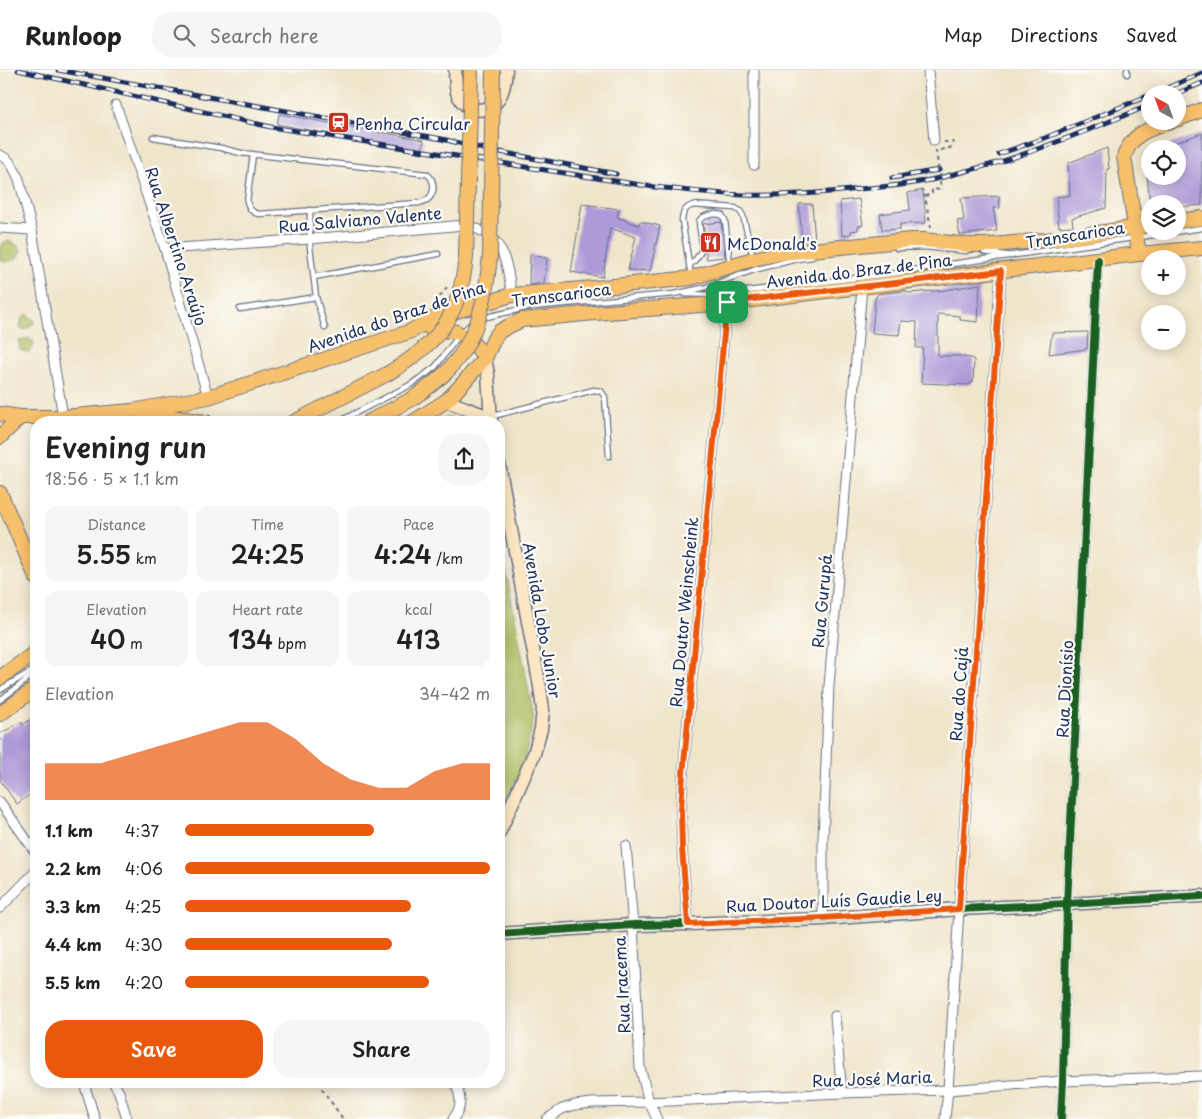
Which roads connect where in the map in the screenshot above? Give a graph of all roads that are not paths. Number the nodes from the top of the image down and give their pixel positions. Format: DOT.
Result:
graph roads {
  1 [pos="455,70"];
  2 [pos="471,70"];
  3 [pos="493,70"];
  4 [pos="506,70"];
  5 [pos="754,70"];
  6 [pos="928,70"];
  7 [pos="116,106"];
  8 [pos="1202,110"];
  9 [pos="1186,116"];
  10 [pos="1149,130"];
  11 [pos="153,137"];
  12 [pos="935,146"];
  13 [pos="253,154"];
  14 [pos="0,155"];
  15 [pos="754,165"];
  16 [pos="310,210"];
  17 [pos="1202,218"];
  18 [pos="1186,220"];
  19 [pos="0,228"];
  20 [pos="1202,228"];
  21 [pos="1141,229"];
  22 [pos="32,230"];
  23 [pos="1136,232"];
  24 [pos="310,239"];
  25 [pos="889,248"];
  26 [pos="1202,248"];
  27 [pos="165,249"];
  28 [pos="871,250"];
  29 [pos="969,251"];
  30 [pos="979,252"];
  31 [pos="438,254"];
  32 [pos="825,254"];
  33 [pos="1138,254"];
  34 [pos="816,256"];
  35 [pos="1012,256"];
  36 [pos="754,258"];
  37 [pos="1098,260"];
  38 [pos="730,266"];
  39 [pos="690,271"];
  40 [pos="1001,271"];
  41 [pos="314,277"];
  42 [pos="862,287"];
  43 [pos="674,294"];
  44 [pos="512,295"];
  45 [pos="316,297"];
  46 [pos="727,302"];
  47 [pos="240,309"];
  48 [pos="324,328"];
  49 [pos="409,332"];
  50 [pos="456,334"];
  51 [pos="485,358"];
  52 [pos="451,396"];
  53 [pos="208,397"];
  54 [pos="132,411"];
  55 [pos="0,414"];
  56 [pos="63,416"];
  57 [pos="74,416"];
  58 [pos="158,416"];
  59 [pos="306,416"];
  60 [pos="350,416"];
  61 [pos="379,416"];
  62 [pos="422,416"];
  63 [pos="481,416"];
  64 [pos="490,416"];
  65 [pos="504,416"];
  66 [pos="20,417"];
  67 [pos="30,417"];
  68 [pos="0,437"];
  69 [pos="609,456"];
  70 [pos="0,492"];
  71 [pos="505,497"];
  72 [pos="30,558"];
  73 [pos="30,656"];
  74 [pos="30,673"];
  75 [pos="30,676"];
  76 [pos="0,678"];
  77 [pos="0,690"];
  78 [pos="30,692"];
  79 [pos="0,700"];
  80 [pos="0,714"];
  81 [pos="0,802"];
  82 [pos="505,819"];
  83 [pos="30,844"];
  84 [pos="626,846"];
  85 [pos="30,877"];
  86 [pos="1202,896"];
  87 [pos="1067,904"];
  88 [pos="0,908"];
  89 [pos="959,909"];
  90 [pos="823,918"];
  91 [pos="688,924"];
  92 [pos="632,925"];
  93 [pos="505,934"];
  94 [pos="835,1016"];
  95 [pos="1202,1076"];
  96 [pos="1063,1081"];
  97 [pos="87,1088"];
  98 [pos="117,1088"];
  99 [pos="457,1088"];
  100 [pos="948,1090"];
  101 [pos="841,1093"];
  102 [pos="649,1102"];
  103 [pos="95,1119"];
  104 [pos="127,1119"];
  105 [pos="452,1119"];
  106 [pos="547,1119"];
  107 [pos="658,1119"];
  108 [pos="945,1119"];
  109 [pos="1061,1119"];
  1 -- 4 [label="street"];
  2 -- 59 [label="main road, bridge"];
  3 -- 61 [label="main road, bridge"];
  5 -- 15 [label="street"];
  6 -- 12 [label="street"];
  7 -- 27 [label="street, Rua Albertino Araújo"];
  8 -- 9 [label="main road"];
  10 -- 23 [label="main road"];
  11 -- 13 [label="lane"];
  13 -- 16 [label="lane"];
  13 -- 16 [label="lane"];
  14 -- 22 [label="street"];
  16 -- 24 [label="lane"];
  17 -- 18 [label="main road"];
  19 -- 22 [label="street"];
  20 -- 23 [label="lane, Transcarioca"];
  21 -- 23 [label="main road, Avenida do Braz de Pina"];
  22 -- 56 [label="street"];
  23 -- 33 [label="main road"];
  23 -- 35 [label="lane, Transcarioca"];
  23 -- 36 [label="main road, Avenida do Braz de Pina"];
  24 -- 27 [label="street, Rua Salviano Valente"];
  24 -- 41 [label="lane"];
  24 -- 44 [label="street, Rua Salviano Valente"];
  25 -- 29 [label="lane"];
  26 -- 33 [label="main road, Avenida do Braz de Pina"];
  27 -- 53 [label="street, Rua Albertino Araújo"];
  28 -- 32 [label="lane"];
  30 -- 35 [label="lane, Transcarioca"];
  31 -- 41 [label="lane"];
  33 -- 37 [label="main road, Avenida do Braz de Pina"];
  34 -- 43 [label="lane, Transcarioca"];
  35 -- 43 [label="lane, Transcarioca"];
  36 -- 38 [label="main road, Avenida do Braz de Pina"];
  36 -- 39 [label="lane"];
  37 -- 40 [label="main road, Avenida do Braz de Pina"];
  37 -- 87 [label="street, Rua Dionísio"];
  38 -- 39 [label="main road, Avenida do Braz de Pina"];
  38 -- 39 [label="lane"];
  39 -- 44 [label="main road, Avenida do Braz de Pina"];
  40 -- 42 [label="main road, Avenida do Braz de Pina"];
  40 -- 89 [label="street, Rua do Cajá"];
  41 -- 45 [label="lane"];
  42 -- 46 [label="main road, Avenida do Braz de Pina"];
  42 -- 90 [label="street, Rua Gurupá"];
  43 -- 50 [label="lane, Transcarioca"];
  44 -- 49 [label="main road, Avenida do Braz de Pina"];
  45 -- 47 [label="lane"];
  45 -- 48 [label="lane"];
  46 -- 51 [label="main road, Avenida do Braz de Pina"];
  46 -- 91 [label="street, Rua Doutor Weinscheink"];
  49 -- 50 [label="main road"];
  49 -- 53 [label="main road, Avenida do Braz de Pina"];
  50 -- 51 [label="main road"];
  50 -- 52 [label="main road"];
  50 -- 60 [label="lane, Transcarioca"];
  51 -- 52 [label="main road, Avenida do Braz de Pina"];
  51 -- 64 [label="street"];
  52 -- 62 [label="main road, Avenida do Braz de Pina"];
  52 -- 63 [label="street"];
  53 -- 54 [label="main road, Avenida do Braz de Pina"];
  54 -- 57 [label="main road"];
  54 -- 58 [label="main road"];
  55 -- 66 [label="main road"];
  65 -- 69 [label="lane"];
  66 -- 67 [label="main road"];
  66 -- 68 [label="main road"];
  70 -- 72 [label="main road"];
  71 -- 82 [label="street, Avenida Lobo Junior"];
  73 -- 76 [label="main road"];
  74 -- 77 [label="lane"];
  75 -- 79 [label="lane"];
  78 -- 80 [label="main road"];
  81 -- 83 [label="street"];
  84 -- 92 [label="street, Rua Iracema"];
  85 -- 88 [label="street"];
  86 -- 87 [label="street, Rua Doutor Luís Gaudie Ley"];
  87 -- 89 [label="street, Rua Doutor Luís Gaudie Ley"];
  87 -- 96 [label="street, Rua Dionísio"];
  89 -- 90 [label="street, Rua Doutor Luís Gaudie Ley"];
  89 -- 100 [label="street, Rua do Cajá"];
  90 -- 91 [label="street, Rua Doutor Luís Gaudie Ley"];
  91 -- 92 [label="street, Rua Doutor Luís Gaudie Ley"];
  92 -- 93 [label="street, Rua Doutor Luís Gaudie Ley"];
  92 -- 102 [label="street, Rua Iracema"];
  94 -- 101 [label="street"];
  95 -- 96 [label="street, Rua José Maria"];
  96 -- 100 [label="street, Rua José Maria"];
  96 -- 109 [label="street, Rua Dionísio"];
  97 -- 103 [label="street"];
  98 -- 104 [label="street"];
  99 -- 105 [label="street"];
  100 -- 101 [label="street, Rua José Maria"];
  100 -- 108 [label="street, Rua do Cajá"];
  101 -- 102 [label="street, Rua José Maria"];
  102 -- 106 [label="street, Rua José Maria"];
  102 -- 107 [label="street, Rua Iracema"];
}
